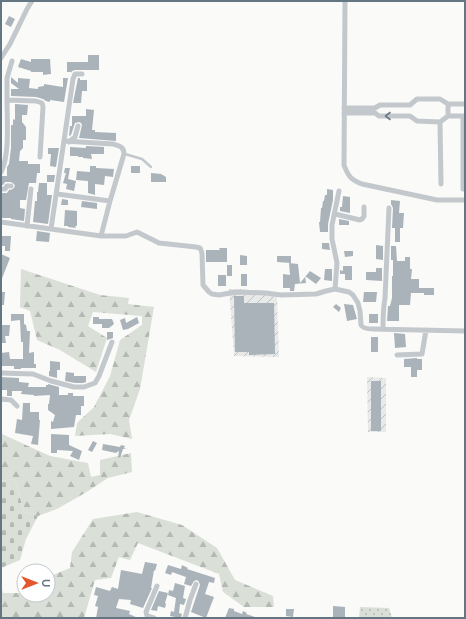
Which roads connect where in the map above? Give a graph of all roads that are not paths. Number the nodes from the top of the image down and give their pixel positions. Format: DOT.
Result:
graph roads {
  1 [pos="32,1"];
  2 [pos="345,1"];
  3 [pos="1,58"];
  4 [pos="12,61"];
  5 [pos="82,74"];
  6 [pos="4,78"];
  7 [pos="7,100"];
  8 [pos="448,104"];
  9 [pos="465,104"];
  10 [pos="410,105"];
  11 [pos="344,111"];
  12 [pos="375,111"];
  13 [pos="410,116"];
  14 [pos="448,116"];
  15 [pos="464,116"];
  16 [pos="440,122"];
  17 [pos="78,126"];
  18 [pos="4,136"];
  19 [pos="67,142"];
  20 [pos="124,154"];
  21 [pos="40,157"];
  22 [pos="151,167"];
  23 [pos="1,172"];
  24 [pos="441,184"];
  25 [pos="11,186"];
  26 [pos="1,189"];
  27 [pos="31,189"];
  28 [pos="464,189"];
  29 [pos="339,191"];
  30 [pos="57,194"];
  31 [pos="465,200"];
  32 [pos="110,201"];
  33 [pos="364,207"];
  34 [pos="389,208"];
  35 [pos="335,214"];
  36 [pos="1,222"];
  37 [pos="27,226"];
  38 [pos="51,229"];
  39 [pos="101,236"];
  40 [pos="335,289"];
  41 [pos="383,329"];
  42 [pos="426,330"];
  43 [pos="465,331"];
  44 [pos="112,342"];
  45 [pos="397,355"];
  46 [pos="1,372"];
  47 [pos="1,399"];
  48 [pos="17,406"];
  49 [pos="196,584"];
  50 [pos="158,586"];
  51 [pos="154,618"];
  52 [pos="185,618"];
  1 -- 3 [label="street"];
  2 -- 11 [label="street"];
  4 -- 6 [label="street"];
  5 -- 19 [label="street"];
  6 -- 7 [label="street"];
  7 -- 18 [label="street"];
  7 -- 21 [label="street"];
  8 -- 9 [label="street"];
  8 -- 10 [label="street"];
  8 -- 14 [label="street"];
  10 -- 12 [label="street"];
  10 -- 13 [label="street"];
  11 -- 12 [label="street"];
  11 -- 31 [label="street"];
  13 -- 12 [label="street, one-way"];
  13 -- 16 [label="street"];
  14 -- 15 [label="street"];
  14 -- 16 [label="street"];
  15 -- 28 [label="street"];
  16 -- 24 [label="street"];
  17 -- 19 [label="street"];
  18 -- 23 [label="street"];
  19 -- 20 [label="street"];
  19 -- 30 [label="street"];
  20 -- 22 [label="lane"];
  20 -- 32 [label="street"];
  25 -- 26 [label="street"];
  27 -- 37 [label="street"];
  29 -- 35 [label="street"];
  30 -- 32 [label="street"];
  30 -- 38 [label="street"];
  32 -- 39 [label="street"];
  33 -- 35 [label="street"];
  34 -- 41 [label="street"];
  35 -- 40 [label="street"];
  36 -- 37 [label="street"];
  37 -- 38 [label="street"];
  38 -- 39 [label="street"];
  39 -- 40 [label="street"];
  40 -- 41 [label="street"];
  41 -- 42 [label="street"];
  42 -- 43 [label="street"];
  42 -- 45 [label="street"];
  44 -- 46 [label="street"];
  47 -- 48 [label="street"];
  49 -- 52 [label="street"];
  50 -- 51 [label="street"];
}
